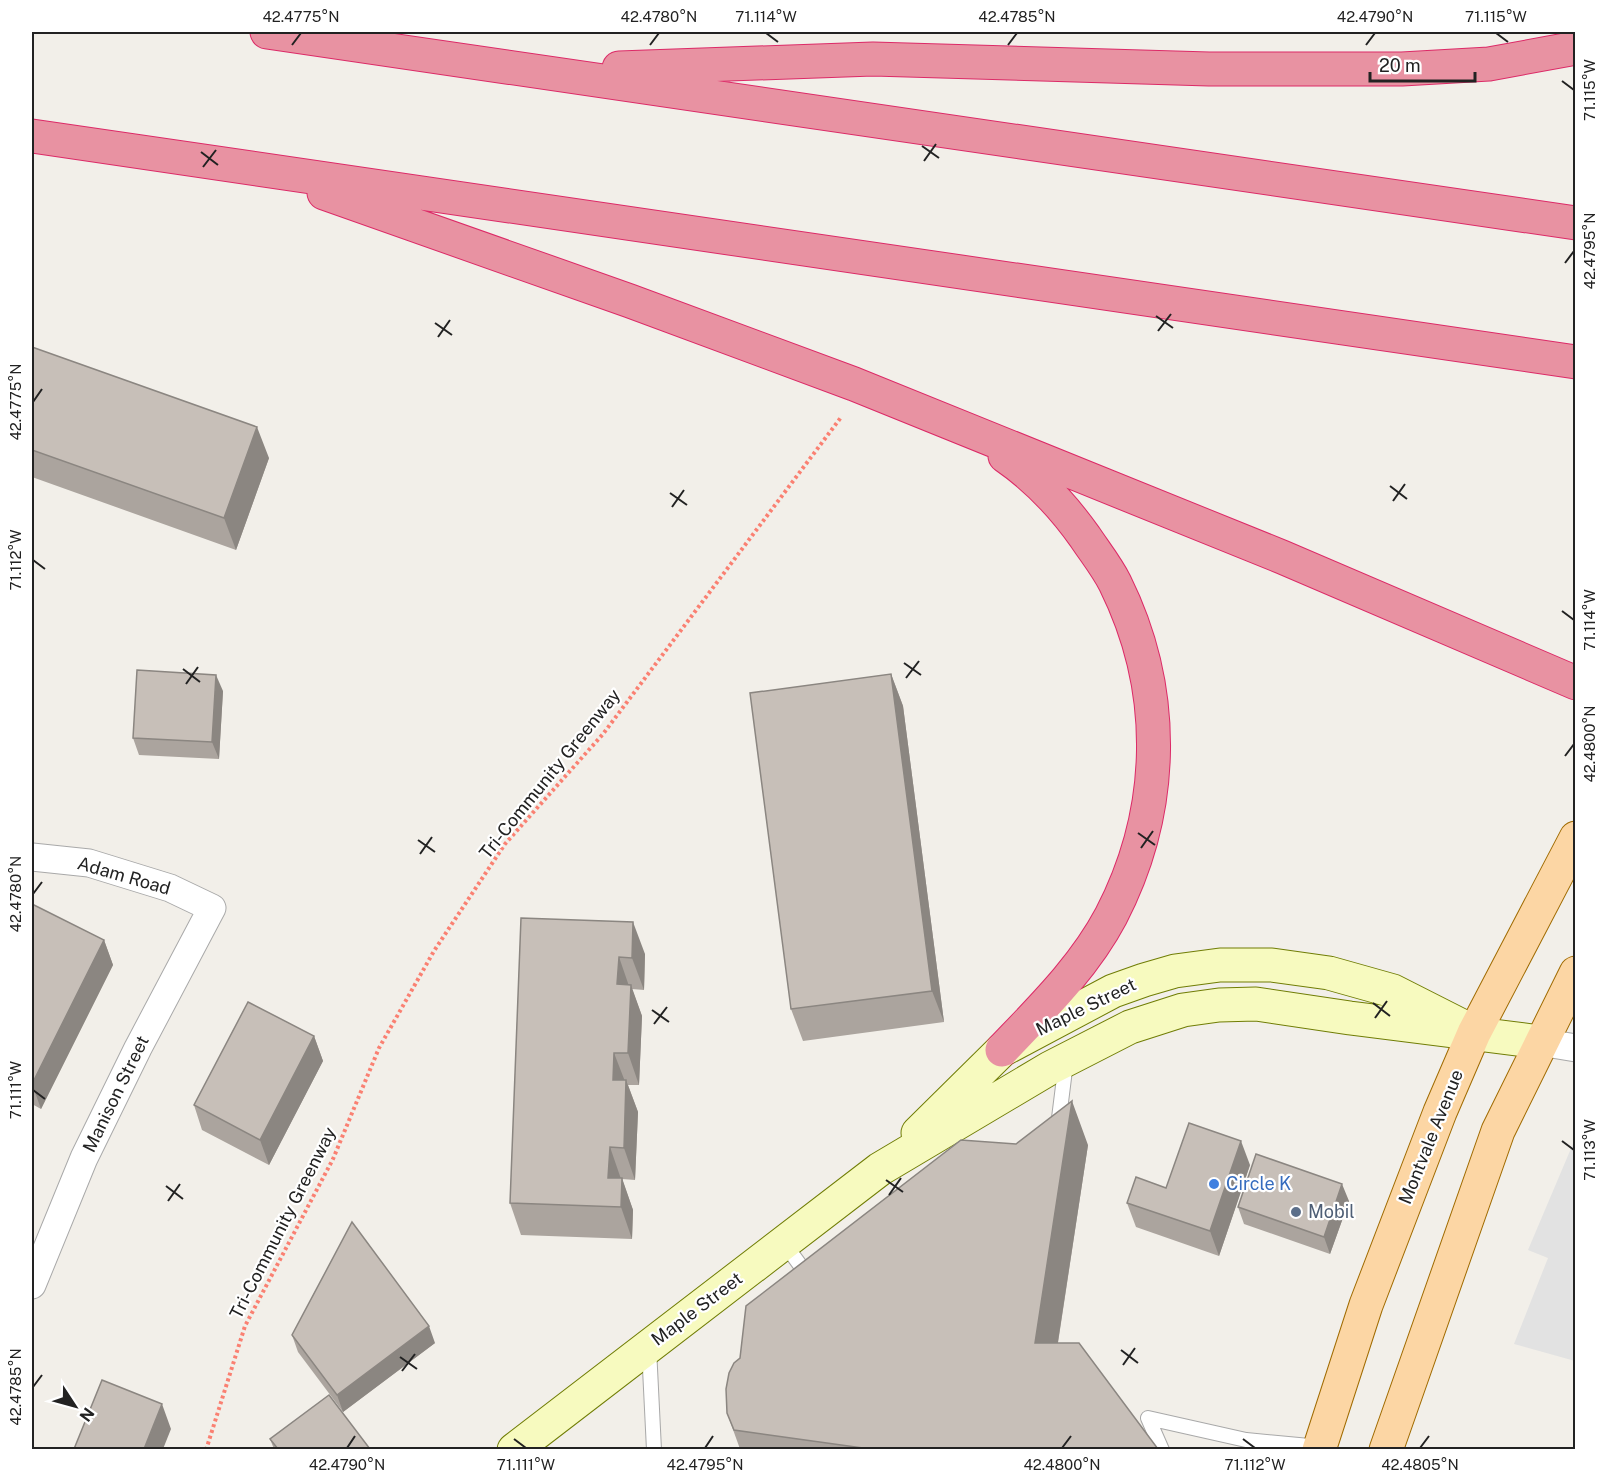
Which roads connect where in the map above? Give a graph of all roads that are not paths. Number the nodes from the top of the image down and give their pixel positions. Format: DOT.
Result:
graph roads {
  1 [pos="267,32"];
  2 [pos="1575,48"];
  3 [pos="533,70"];
  4 [pos="32,136"];
  5 [pos="251,168"];
  6 [pos="1575,223"];
  7 [pos="1575,362"];
  8 [pos="930,415"];
  9 [pos="1575,682"];
  10 [pos="1575,838"];
  11 [pos="32,857"];
  12 [pos="213,908"];
  13 [pos="1575,973"];
  14 [pos="1474,1033"];
  15 [pos="1540,1042"];
  16 [pos="1575,1048"];
  17 [pos="1002,1050"];
  18 [pos="1066,1060"];
  19 [pos="1057,1136"];
  20 [pos="880,1169"];
  21 [pos="798,1258"];
  22 [pos="795,1281"];
  23 [pos="32,1285"];
  24 [pos="648,1346"];
  25 [pos="1319,1448"];
  26 [pos="514,1449"];
  27 [pos="654,1449"];
  28 [pos="1162,1449"];
  29 [pos="1386,1449"];
  1 -- 3 [label="highway"];
  2 -- 3 [label="highway"];
  3 -- 6 [label="highway"];
  4 -- 5 [label="highway"];
  5 -- 7 [label="highway"];
  5 -- 8 [label="highway"];
  8 -- 9 [label="highway"];
  8 -- 17 [label="highway"];
  10 -- 14 [label="main road, Montvale Avenue"];
  11 -- 12 [label="street, Adam Road"];
  12 -- 23 [label="street, Manison Street"];
  13 -- 15 [label="main road"];
  14 -- 15 [label="street, Maple Street"];
  14 -- 17 [label="street, Maple Street"];
  14 -- 18 [label="street, Maple Street"];
  14 -- 25 [label="main road, Montvale Avenue"];
  15 -- 16 [label="street"];
  15 -- 29 [label="main road"];
  17 -- 20 [label="street, Maple Street"];
  18 -- 19 [label="lane"];
  18 -- 20 [label="street, Maple Street"];
  20 -- 21 [label="street, Maple Street"];
  21 -- 22 [label="lane"];
  21 -- 24 [label="street, Maple Street"];
  24 -- 26 [label="street, Maple Street"];
  24 -- 27 [label="lane"];
  25 -- 28 [label="lane"];
}
